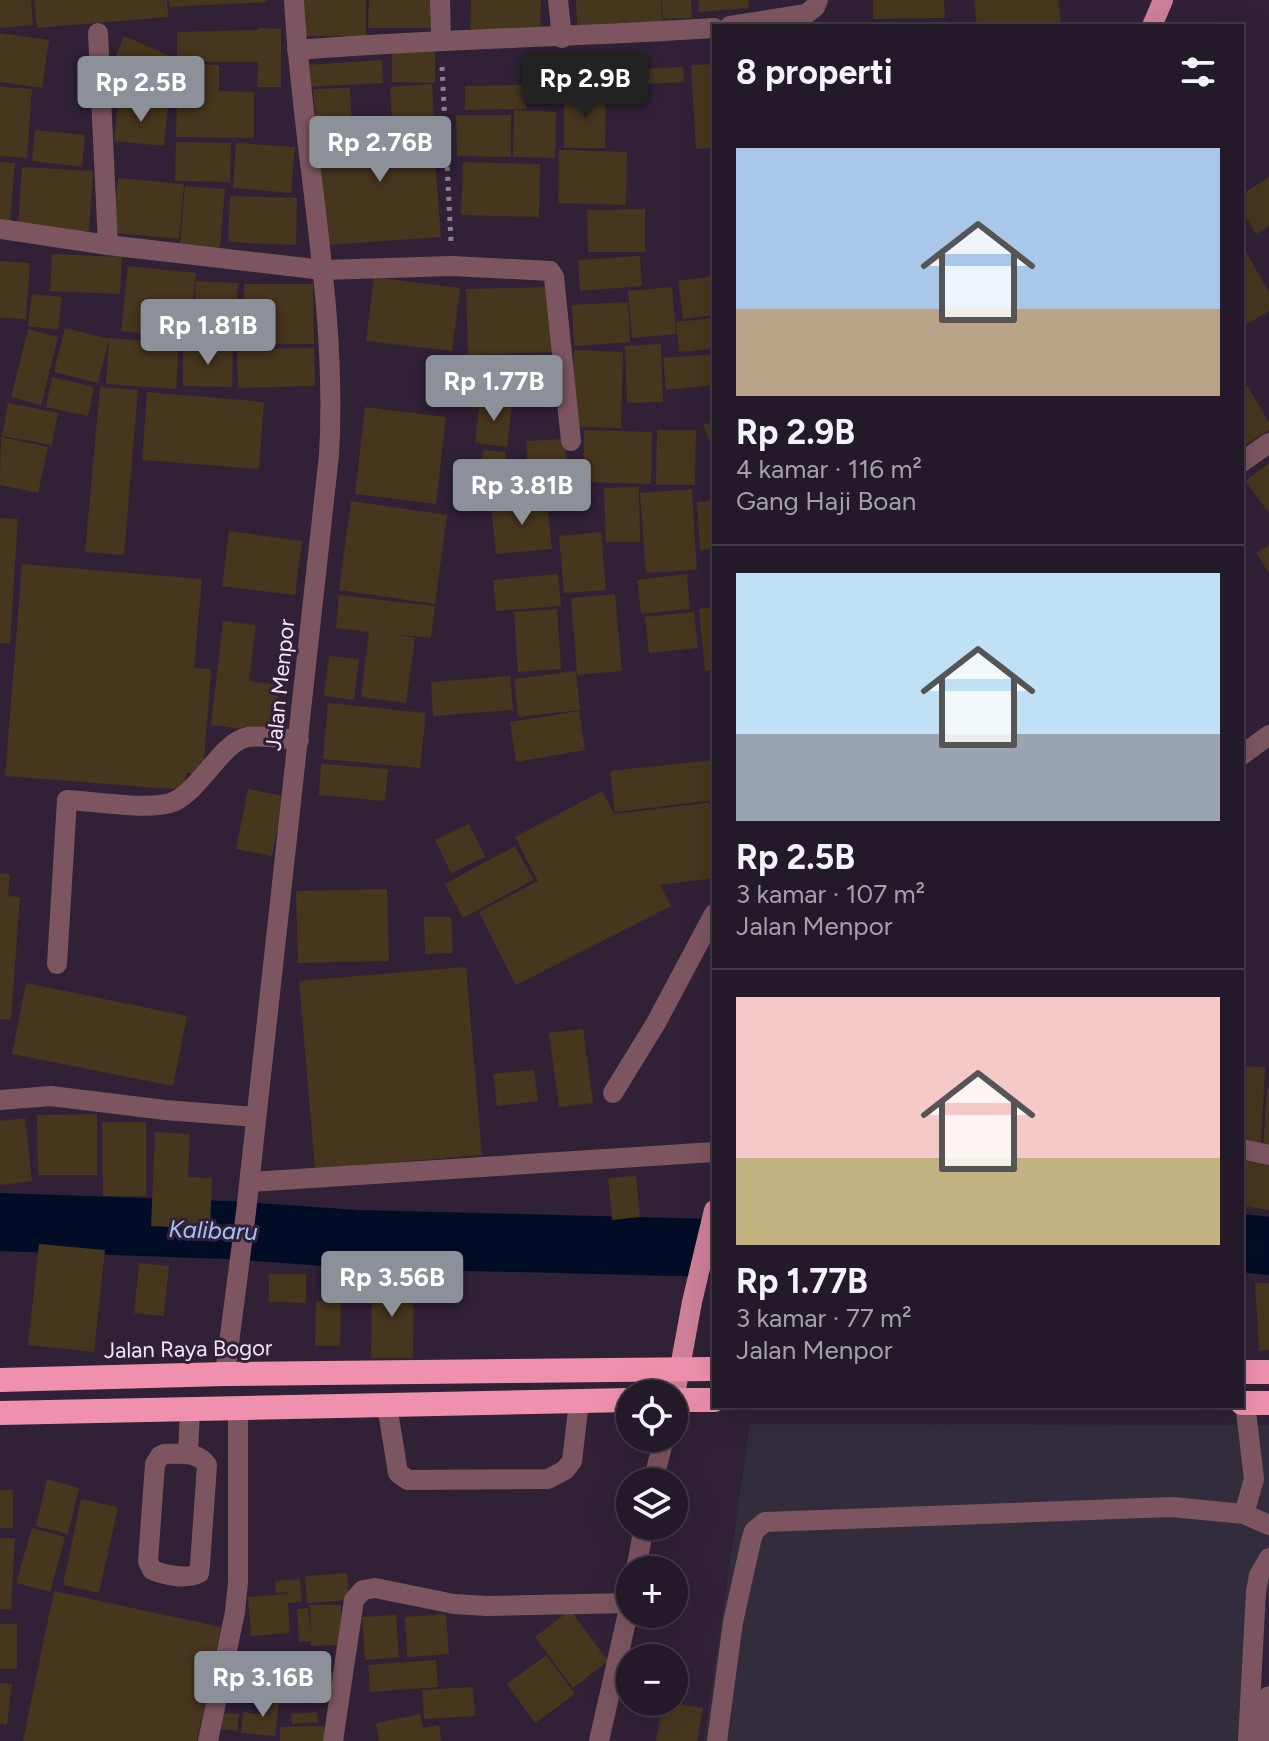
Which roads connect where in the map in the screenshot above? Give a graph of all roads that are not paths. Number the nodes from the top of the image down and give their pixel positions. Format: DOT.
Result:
graph roads {
  1 [pos="294,0"];
  2 [pos="440,0"];
  3 [pos="558,0"];
  4 [pos="818,0"];
  5 [pos="1163,0"];
  6 [pos="743,24"];
  7 [pos="1153,24"];
  8 [pos="712,28"];
  9 [pos="98,33"];
  10 [pos="562,38"];
  11 [pos="441,39"];
  12 [pos="297,50"];
  13 [pos="0,229"];
  14 [pos="108,245"];
  15 [pos="323,270"];
  16 [pos="571,441"];
  17 [pos="1269,443"];
  18 [pos="1244,461"];
  19 [pos="1269,735"];
  20 [pos="299,740"];
  21 [pos="1244,754"];
  22 [pos="712,918"];
  23 [pos="57,964"];
  24 [pos="613,1093"];
  25 [pos="0,1100"];
  26 [pos="256,1117"];
  27 [pos="1244,1149"];
  28 [pos="712,1152"];
  29 [pos="1269,1155"];
  30 [pos="250,1182"];
  31 [pos="712,1219"];
  32 [pos="679,1368"];
  33 [pos="712,1369"];
  34 [pos="1244,1372"];
  35 [pos="1269,1372"];
  36 [pos="225,1374"];
  37 [pos="0,1380"];
  38 [pos="677,1380"];
  39 [pos="688,1400"];
  40 [pos="712,1400"];
  41 [pos="616,1401"];
  42 [pos="579,1402"];
  43 [pos="1252,1403"];
  44 [pos="387,1405"];
  45 [pos="238,1409"];
  46 [pos="190,1410"];
  47 [pos="0,1413"];
  48 [pos="188,1454"];
  49 [pos="1244,1514"];
  50 [pos="1269,1525"];
  51 [pos="1269,1558"];
  52 [pos="616,1603"];
  53 [pos="624,1628"];
  54 [pos="1269,1696"];
  55 [pos="208,1741"];
  56 [pos="333,1741"];
  57 [pos="599,1741"];
  58 [pos="717,1741"];
  59 [pos="1248,1741"];
  60 [pos="1267,1741"];
  1 -- 12 [label="street, Jalan Menpor"];
  2 -- 11 [label="street"];
  3 -- 10 [label="street"];
  4 -- 6 [label="street"];
  5 -- 7 [label="main road"];
  8 -- 10 [label="street"];
  9 -- 14 [label="street"];
  10 -- 11 [label="street"];
  11 -- 12 [label="street"];
  12 -- 15 [label="street, Jalan Menpor"];
  13 -- 14 [label="street"];
  14 -- 15 [label="street"];
  15 -- 16 [label="street"];
  15 -- 20 [label="street, Jalan Menpor"];
  17 -- 18 [label="street"];
  19 -- 21 [label="street"];
  20 -- 23 [label="street"];
  20 -- 26 [label="street, Jalan Menpor"];
  22 -- 24 [label="street"];
  25 -- 26 [label="street"];
  26 -- 30 [label="street, Jalan Menpor"];
  27 -- 29 [label="street"];
  28 -- 30 [label="street"];
  30 -- 36 [label="street, Jalan Menpor"];
  31 -- 32 [label="main road"];
  32 -- 33 [label="highway, Jalan Raya Bogor"];
  32 -- 36 [label="highway, Jalan Raya Bogor"];
  32 -- 38 [label="main road"];
  34 -- 35 [label="highway"];
  36 -- 37 [label="highway, Jalan Raya Bogor"];
  39 -- 40 [label="highway"];
  41 -- 42 [label="highway"];
  42 -- 44 [label="highway"];
  42 -- 44 [label="street"];
  43 -- 49 [label="street"];
  44 -- 45 [label="highway"];
  45 -- 46 [label="highway"];
  45 -- 55 [label="street"];
  46 -- 47 [label="highway"];
  46 -- 48 [label="street"];
  48 -- 48 [label="street"];
  49 -- 50 [label="street"];
  49 -- 58 [label="street"];
  51 -- 59 [label="street"];
  52 -- 56 [label="street"];
  53 -- 57 [label="street"];
  54 -- 60 [label="street"];
}
